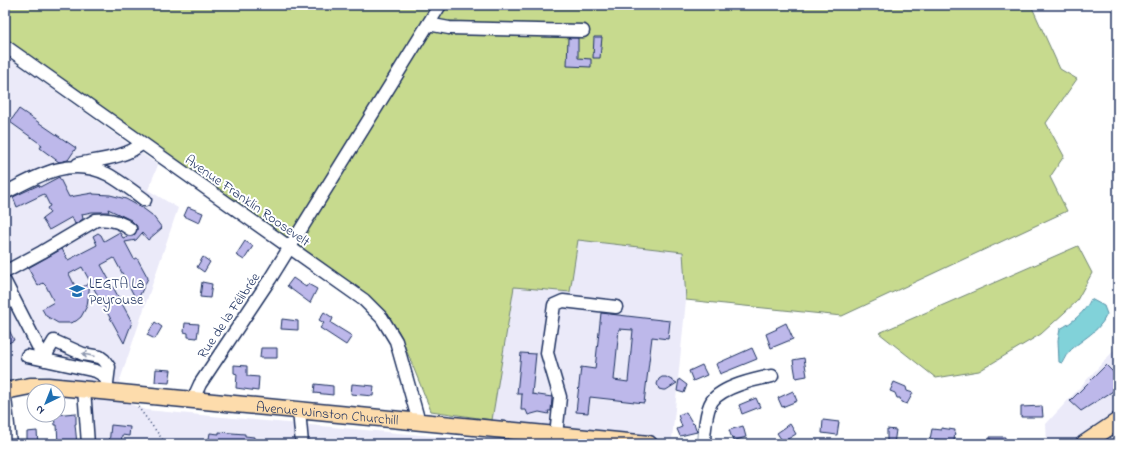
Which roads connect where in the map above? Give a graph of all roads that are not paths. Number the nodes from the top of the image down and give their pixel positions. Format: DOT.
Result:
graph roads {
  1 [pos="440,5"];
  2 [pos="428,24"];
  3 [pos="583,31"];
  4 [pos="5,46"];
  5 [pos="142,143"];
  6 [pos="71,166"];
  7 [pos="5,193"];
  8 [pos="145,200"];
  9 [pos="130,229"];
  10 [pos="289,248"];
  11 [pos="5,272"];
  12 [pos="5,282"];
  13 [pos="616,307"];
  14 [pos="27,356"];
  15 [pos="45,360"];
  16 [pos="772,376"];
  17 [pos="106,386"];
  18 [pos="84,389"];
  19 [pos="5,391"];
  20 [pos="5,396"];
  21 [pos="195,400"];
  22 [pos="299,410"];
  23 [pos="417,421"];
  24 [pos="1118,421"];
  25 [pos="556,435"];
  26 [pos="10,444"];
  27 [pos="88,444"];
  28 [pos="302,444"];
  29 [pos="649,444"];
  30 [pos="704,444"];
  31 [pos="1084,444"];
  1 -- 2 [label="street, Rue de la Félibrée"];
  2 -- 3 [label="street"];
  2 -- 10 [label="street, Rue de la Félibrée"];
  4 -- 5 [label="street, Avenue Franklin Roosevelt"];
  5 -- 6 [label="street"];
  5 -- 10 [label="street, Avenue Franklin Roosevelt"];
  6 -- 7 [label="street"];
  6 -- 8 [label="street"];
  9 -- 11 [label="street"];
  10 -- 21 [label="street, Rue de la Félibrée"];
  10 -- 23 [label="street, Avenue Franklin Roosevelt"];
  12 -- 15 [label="street"];
  13 -- 25 [label="street"];
  14 -- 15 [label="street"];
  15 -- 17 [label="street"];
  17 -- 15 [label="street, one-way"];
  16 -- 30 [label="street"];
  17 -- 18 [label="main road, Avenue Winston Churchill"];
  17 -- 21 [label="main road, Avenue Winston Churchill"];
  18 -- 19 [label="main road, Avenue Winston Churchill"];
  18 -- 27 [label="street"];
  20 -- 26 [label="street"];
  21 -- 22 [label="main road, Avenue Winston Churchill"];
  22 -- 23 [label="main road, Avenue Winston Churchill"];
  22 -- 28 [label="street"];
  23 -- 25 [label="main road, Avenue Winston Churchill"];
  24 -- 31 [label="main road"];
  25 -- 29 [label="main road, Avenue Winston Churchill"];
}
